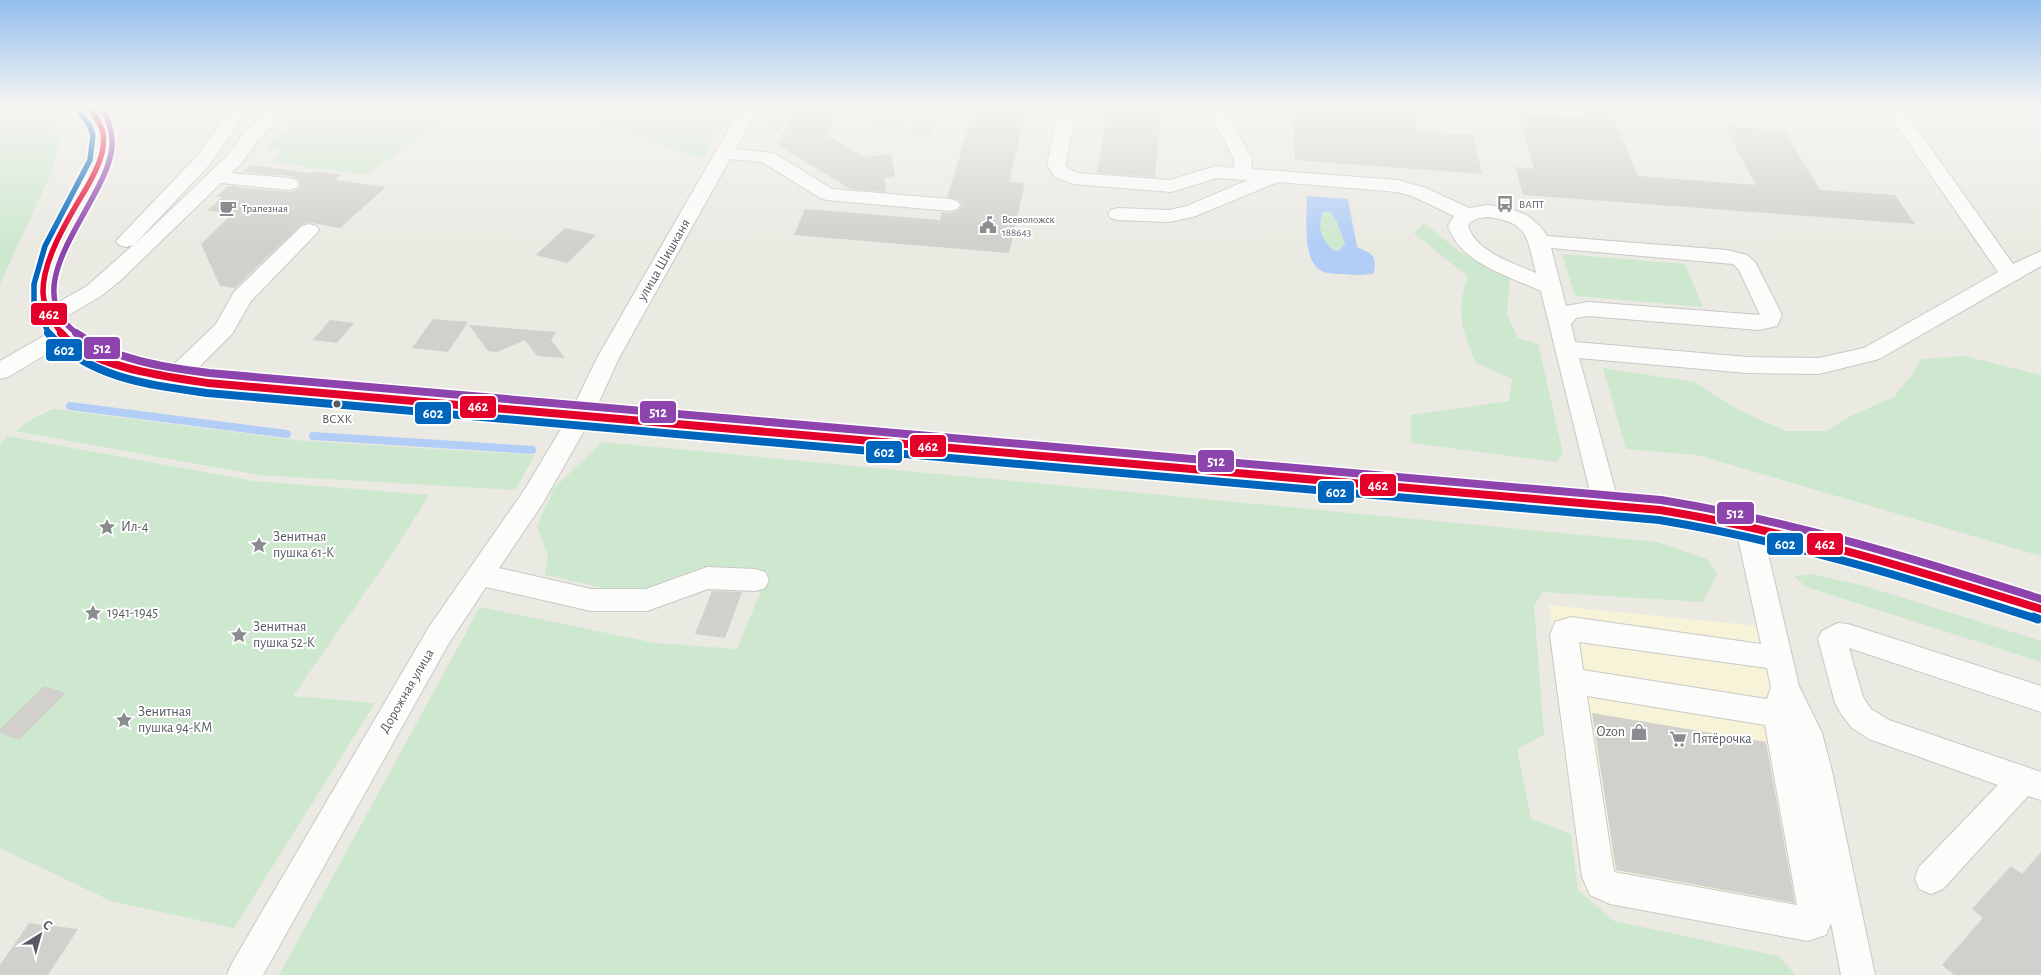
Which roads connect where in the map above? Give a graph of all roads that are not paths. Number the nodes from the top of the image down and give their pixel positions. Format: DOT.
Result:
graph roads {
  1 [pos="101,152"];
  2 [pos="209,152"];
  3 [pos="239,152"];
  4 [pos="1059,152"];
  5 [pos="1238,152"];
  6 [pos="1924,152"];
  7 [pos="725,153"];
  8 [pos="1243,174"];
  9 [pos="216,177"];
  10 [pos="1282,177"];
  11 [pos="289,184"];
  12 [pos="950,205"];
  13 [pos="1118,214"];
  14 [pos="1467,214"];
  15 [pos="309,230"];
  16 [pos="1538,241"];
  17 [pos="2041,257"];
  18 [pos="2010,274"];
  19 [pos="114,275"];
  20 [pos="1550,287"];
  21 [pos="1560,323"];
  22 [pos="56,326"];
  23 [pos="1566,349"];
  24 [pos="0,371"];
  25 [pos="174,378"];
  26 [pos="581,415"];
  27 [pos="1606,504"];
  28 [pos="1748,524"];
  29 [pos="480,575"];
  30 [pos="756,580"];
  31 [pos="2041,609"];
  32 [pos="1571,681"];
  33 [pos="1780,686"];
  34 [pos="2041,699"];
  35 [pos="2032,783"];
  36 [pos="1932,878"];
  37 [pos="244,975"];
  38 [pos="1858,975"];
  1 -- 22 [label="main road"];
  2 -- 19 [label="street"];
  3 -- 9 [label="street"];
  4 -- 8 [label="street"];
  5 -- 8 [label="street"];
  6 -- 18 [label="street"];
  7 -- 12 [label="street"];
  7 -- 26 [label="street, улица Шишканя"];
  8 -- 10 [label="street"];
  9 -- 11 [label="street"];
  9 -- 19 [label="street"];
  10 -- 13 [label="street"];
  10 -- 14 [label="street"];
  14 -- 16 [label="street"];
  14 -- 20 [label="street"];
  15 -- 25 [label="street"];
  16 -- 20 [label="street"];
  16 -- 21 [label="street"];
  17 -- 18 [label="street"];
  18 -- 23 [label="street"];
  19 -- 22 [label="street"];
  20 -- 21 [label="street"];
  21 -- 23 [label="street"];
  22 -- 24 [label="street"];
  22 -- 25 [label="main road"];
  23 -- 27 [label="street"];
  25 -- 26 [label="main road"];
  26 -- 27 [label="main road"];
  26 -- 29 [label="street, Дорожная улица"];
  27 -- 28 [label="main road"];
  28 -- 31 [label="main road"];
  28 -- 33 [label="street"];
  29 -- 30 [label="street"];
  29 -- 37 [label="street, Дорожная улица"];
  32 -- 33 [label="street"];
  32 -- 33 [label="street"];
  32 -- 33 [label="street"];
  33 -- 38 [label="street"];
  34 -- 35 [label="street"];
  35 -- 36 [label="street"];
}
